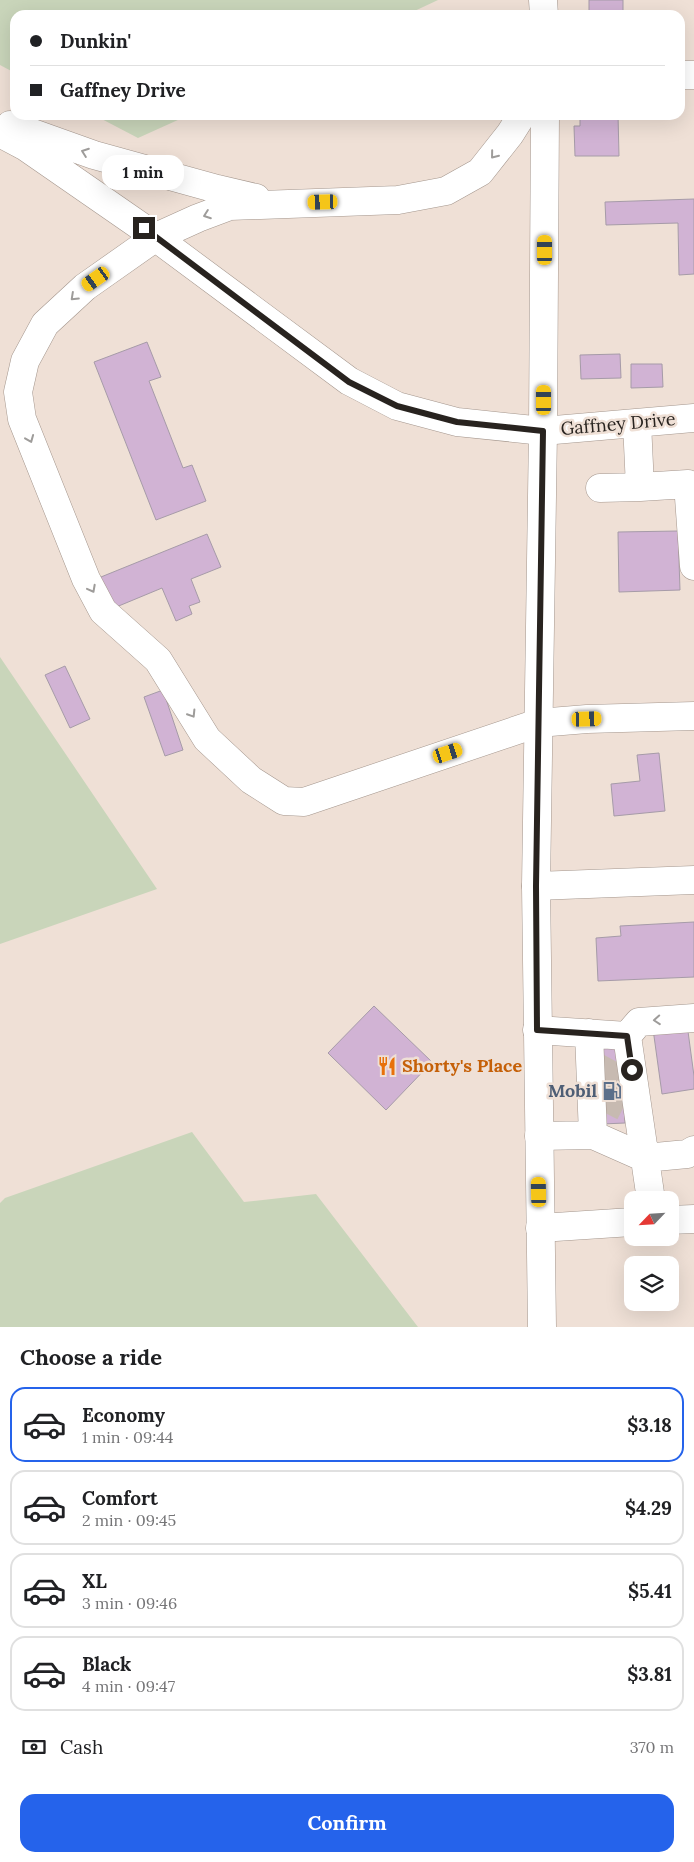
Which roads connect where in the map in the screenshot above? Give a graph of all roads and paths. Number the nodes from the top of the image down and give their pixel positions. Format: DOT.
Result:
graph roads {
  1 [pos="519,120"];
  2 [pos="545,120"];
  3 [pos="0,122"];
  4 [pos="0,134"];
  5 [pos="285,204"];
  6 [pos="156,237"];
  7 [pos="694,418"];
  8 [pos="637,423"];
  9 [pos="543,431"];
  10 [pos="640,486"];
  11 [pos="600,488"];
  12 [pos="694,566"];
  13 [pos="694,716"];
  14 [pos="538,723"];
  15 [pos="694,880"];
  16 [pos="536,886"];
  17 [pos="694,1018"];
  18 [pos="537,1030"];
  19 [pos="589,1033"];
  20 [pos="627,1036"];
  21 [pos="612,1088"];
  22 [pos="593,1135"];
  23 [pos="539,1136"];
  24 [pos="694,1150"];
  25 [pos="645,1158"];
  26 [pos="650,1191"];
  27 [pos="694,1219"];
  28 [pos="679,1220"];
  29 [pos="624,1223"];
  30 [pos="540,1228"];
  31 [pos="542,1327"];
  1 -- 5 [label="street, one-way"];
  2 -- 9 [label="street"];
  5 -- 3 [label="street, one-way"];
  4 -- 6 [label="street, Gaffney Drive"];
  5 -- 6 [label="street, one-way"];
  6 -- 9 [label="street, Gaffney Drive"];
  6 -- 14 [label="street, one-way"];
  7 -- 8 [label="street, Gaffney Drive"];
  8 -- 9 [label="street, Gaffney Drive"];
  8 -- 10 [label="street"];
  9 -- 14 [label="street"];
  10 -- 11 [label="street"];
  10 -- 12 [label="street"];
  13 -- 14 [label="street"];
  14 -- 16 [label="street"];
  15 -- 16 [label="street"];
  16 -- 18 [label="street"];
  17 -- 20 [label="street, one-way"];
  18 -- 19 [label="street"];
  18 -- 23 [label="street"];
  19 -- 20 [label="street"];
  19 -- 21 [label="street"];
  20 -- 21 [label="street"];
  21 -- 22 [label="street"];
  21 -- 25 [label="street"];
  22 -- 23 [label="street"];
  22 -- 25 [label="street"];
  23 -- 30 [label="street"];
  24 -- 25 [label="street"];
  25 -- 26 [label="street"];
  27 -- 28 [label="street"];
  29 -- 30 [label="street"];
  30 -- 31 [label="street"];
}
